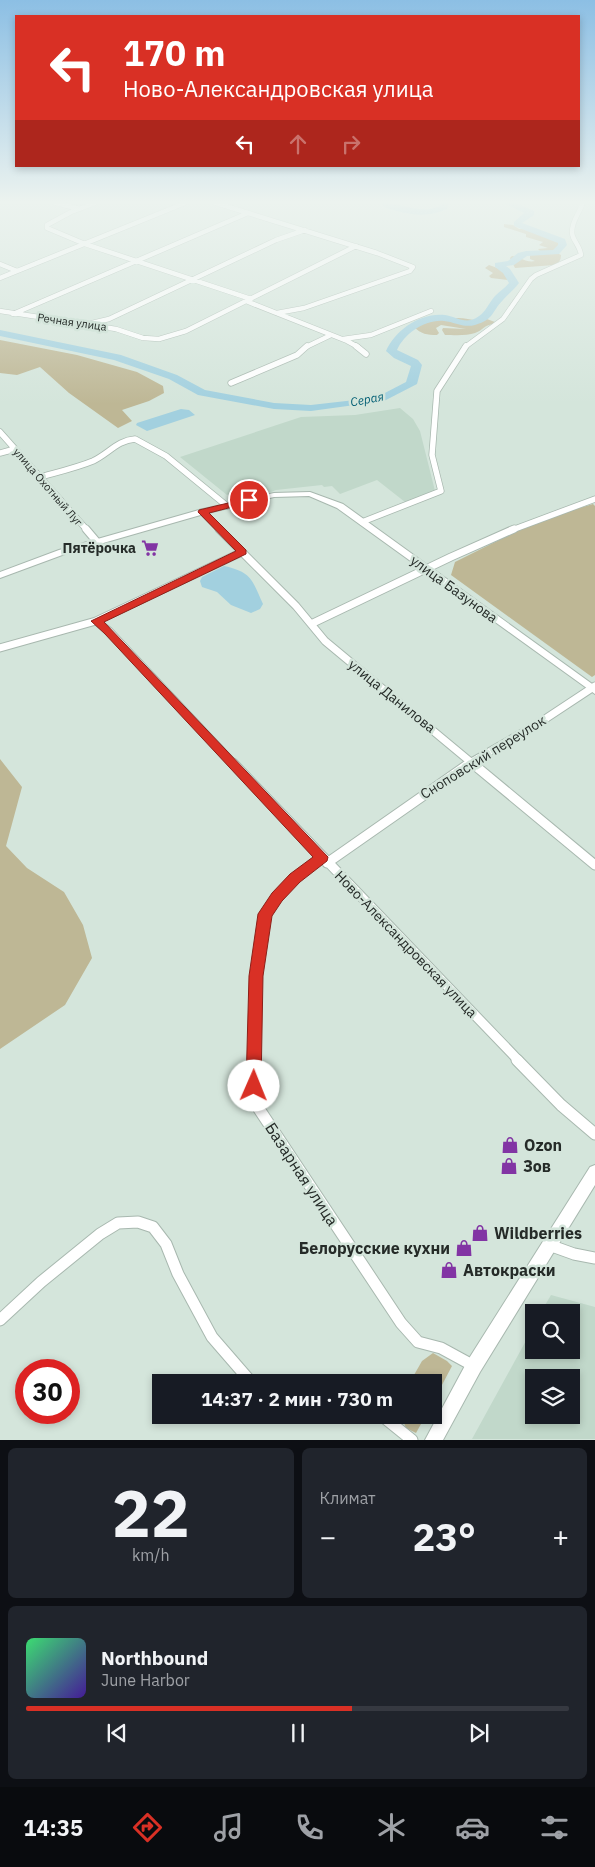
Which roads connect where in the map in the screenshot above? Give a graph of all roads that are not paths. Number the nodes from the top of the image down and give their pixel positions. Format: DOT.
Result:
graph roads {
  1 [pos="113,270"];
  2 [pos="167,270"];
  3 [pos="213,270"];
  4 [pos="308,270"];
  5 [pos="410,270"];
  6 [pos="547,270"];
  7 [pos="17,271"];
  8 [pos="0,278"];
  9 [pos="194,279"];
  10 [pos="249,300"];
  11 [pos="431,311"];
  12 [pos="0,312"];
  13 [pos="13,314"];
  14 [pos="276,314"];
  15 [pos="84,324"];
  16 [pos="330,335"];
  17 [pos="342,339"];
  18 [pos="366,354"];
  19 [pos="231,383"];
  20 [pos="0,432"];
  21 [pos="15,449"];
  22 [pos="0,453"];
  23 [pos="40,477"];
  24 [pos="595,500"];
  25 [pos="227,506"];
  26 [pos="202,512"];
  27 [pos="362,522"];
  28 [pos="97,542"];
  29 [pos="242,552"];
  30 [pos="427,569"];
  31 [pos="0,575"];
  32 [pos="96,621"];
  33 [pos="311,624"];
  34 [pos="0,648"];
  35 [pos="594,689"];
  36 [pos="473,762"];
  37 [pos="325,860"];
  38 [pos="595,865"];
  39 [pos="595,1134"];
  40 [pos="595,1172"];
  41 [pos="548,1244"];
  42 [pos="595,1258"];
  43 [pos="0,1320"];
  44 [pos="474,1366"];
  45 [pos="241,1374"];
  46 [pos="393,1424"];
  47 [pos="412,1440"];
  48 [pos="433,1440"];
  1 -- 13 [label="street"];
  2 -- 9 [label="street"];
  3 -- 9 [label="street"];
  4 -- 10 [label="street"];
  5 -- 14 [label="street"];
  6 -- 27 [label="street"];
  7 -- 8 [label="street"];
  9 -- 10 [label="street"];
  9 -- 15 [label="street"];
  10 -- 14 [label="street"];
  10 -- 15 [label="street, Речная улица"];
  11 -- 17 [label="street"];
  12 -- 13 [label="street, Речная улица"];
  13 -- 15 [label="street, Речная улица"];
  14 -- 16 [label="street"];
  16 -- 17 [label="street"];
  16 -- 19 [label="street"];
  17 -- 18 [label="street"];
  20 -- 21 [label="street, улица Охотный Луг"];
  21 -- 22 [label="street"];
  21 -- 23 [label="street, улица Охотный Луг"];
  23 -- 25 [label="street"];
  23 -- 28 [label="street, улица Охотный Луг"];
  24 -- 30 [label="street"];
  25 -- 26 [label="street"];
  25 -- 27 [label="street, улица Базунова"];
  26 -- 28 [label="street"];
  26 -- 29 [label="street, улица Данилова"];
  27 -- 30 [label="street, улица Базунова"];
  28 -- 31 [label="street"];
  29 -- 32 [label="street"];
  29 -- 33 [label="street, улица Данилова"];
  30 -- 33 [label="street"];
  30 -- 35 [label="street, улица Базунова"];
  32 -- 34 [label="street"];
  32 -- 37 [label="street, Ново-Александровская улица"];
  33 -- 36 [label="street, улица Данилова"];
  35 -- 36 [label="street, Сноповский переулок"];
  36 -- 37 [label="street, Сноповский переулок"];
  36 -- 38 [label="street, улица Данилова"];
  37 -- 39 [label="street, Ново-Александровская улица"];
  37 -- 44 [label="street, Базарная улица"];
  40 -- 41 [label="street"];
  41 -- 42 [label="street"];
  41 -- 44 [label="street"];
  43 -- 45 [label="street"];
  44 -- 48 [label="street"];
  46 -- 47 [label="street"];
}
